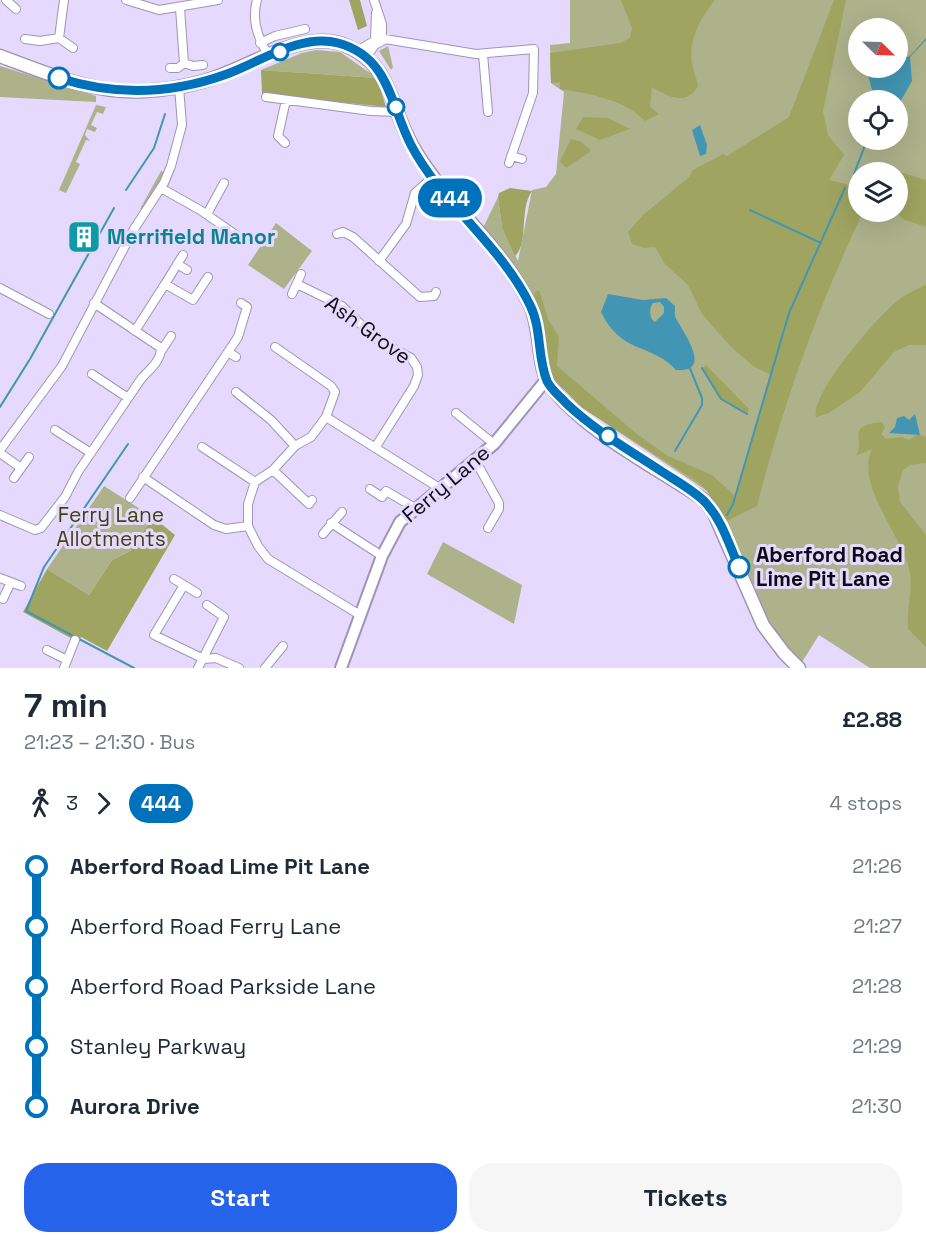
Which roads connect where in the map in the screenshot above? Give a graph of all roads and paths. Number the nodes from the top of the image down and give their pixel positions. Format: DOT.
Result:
graph roads {
  1 [pos="6,0"];
  2 [pos="64,0"];
  3 [pos="126,0"];
  4 [pos="218,0"];
  5 [pos="255,1"];
  6 [pos="374,1"];
  7 [pos="180,8"];
  8 [pos="16,9"];
  9 [pos="305,29"];
  10 [pos="59,38"];
  11 [pos="25,39"];
  12 [pos="382,39"];
  13 [pos="260,44"];
  14 [pos="73,48"];
  15 [pos="361,54"];
  16 [pos="483,54"];
  17 [pos="0,56"];
  18 [pos="269,56"];
  19 [pos="184,63"];
  20 [pos="203,65"];
  21 [pos="170,68"];
  22 [pos="179,87"];
  23 [pos="266,98"];
  24 [pos="286,100"];
  25 [pos="398,112"];
  26 [pos="488,112"];
  27 [pos="285,143"];
  28 [pos="522,159"];
  29 [pos="432,178"];
  30 [pos="223,183"];
  31 [pos="161,188"];
  32 [pos="207,214"];
  33 [pos="341,231"];
  34 [pos="239,237"];
  35 [pos="183,255"];
  36 [pos="379,261"];
  37 [pos="177,264"];
  38 [pos="187,270"];
  39 [pos="302,274"];
  40 [pos="208,277"];
  41 [pos="165,284"];
  42 [pos="297,284"];
  43 [pos="0,288"];
  44 [pos="292,294"];
  45 [pos="436,297"];
  46 [pos="94,303"];
  47 [pos="247,304"];
  48 [pos="49,314"];
  49 [pos="135,331"];
  50 [pos="171,336"];
  51 [pos="281,348"];
  52 [pos="162,350"];
  53 [pos="228,352"];
  54 [pos="236,357"];
  55 [pos="92,374"];
  56 [pos="546,380"];
  57 [pos="236,392"];
  58 [pos="128,398"];
  59 [pos="453,412"];
  60 [pos="326,417"];
  61 [pos="55,430"];
  62 [pos="494,444"];
  63 [pos="296,446"];
  64 [pos="202,447"];
  65 [pos="375,448"];
  66 [pos="0,451"];
  67 [pos="91,453"];
  68 [pos="29,457"];
  69 [pos="475,460"];
  70 [pos="21,468"];
  71 [pos="273,470"];
  72 [pos="143,477"];
  73 [pos="14,478"];
  74 [pos="255,482"];
  75 [pos="370,489"];
  76 [pos="441,489"];
  77 [pos="130,498"];
  78 [pos="312,500"];
  79 [pos="415,508"];
  80 [pos="342,512"];
  81 [pos="0,515"];
  82 [pos="332,523"];
  83 [pos="248,526"];
  84 [pos="488,529"];
  85 [pos="323,534"];
  86 [pos="382,556"];
  87 [pos="0,578"];
  88 [pos="174,579"];
  89 [pos="10,582"];
  90 [pos="184,585"];
  91 [pos="21,586"];
  92 [pos="197,593"];
  93 [pos="1,601"];
  94 [pos="207,605"];
  95 [pos="360,615"];
  96 [pos="75,640"];
  97 [pos="283,646"];
  98 [pos="47,650"];
  99 [pos="204,659"];
  100 [pos="66,664"];
  101 [pos="198,668"];
  102 [pos="239,668"];
  103 [pos="265,668"];
  104 [pos="341,668"];
  105 [pos="799,668"];
  1 -- 8 [label="street"];
  2 -- 10 [label="street"];
  3 -- 7 [label="street"];
  4 -- 7 [label="street"];
  5 -- 13 [label="street"];
  6 -- 12 [label="street"];
  7 -- 19 [label="street"];
  9 -- 13 [label="street"];
  10 -- 11 [label="street"];
  10 -- 14 [label="street"];
  12 -- 15 [label="street"];
  12 -- 16 [label="street"];
  13 -- 18 [label="street"];
  15 -- 18 [label="main road"];
  15 -- 25 [label="main road"];
  16 -- 26 [label="street"];
  16 -- 28 [label="street"];
  17 -- 22 [label="main road"];
  18 -- 22 [label="main road"];
  19 -- 20 [label="street"];
  19 -- 21 [label="street"];
  22 -- 31 [label="street"];
  23 -- 24 [label="street"];
  24 -- 25 [label="street"];
  24 -- 27 [label="street"];
  25 -- 29 [label="main road"];
  29 -- 36 [label="street"];
  29 -- 56 [label="main road"];
  30 -- 32 [label="street"];
  31 -- 32 [label="street"];
  31 -- 46 [label="street"];
  32 -- 34 [label="street"];
  33 -- 36 [label="street"];
  35 -- 37 [label="street"];
  36 -- 45 [label="street"];
  37 -- 38 [label="street"];
  37 -- 41 [label="street"];
  39 -- 42 [label="street"];
  40 -- 41 [label="street"];
  41 -- 49 [label="street"];
  42 -- 44 [label="street"];
  42 -- 65 [label="street, Ash Grove"];
  43 -- 48 [label="street"];
  46 -- 49 [label="street"];
  46 -- 66 [label="street"];
  47 -- 53 [label="street"];
  49 -- 52 [label="street"];
  50 -- 52 [label="street"];
  51 -- 60 [label="street"];
  52 -- 58 [label="street"];
  53 -- 54 [label="street"];
  53 -- 72 [label="street"];
  55 -- 58 [label="street"];
  56 -- 62 [label="street, Ferry Lane"];
  56 -- 105 [label="main road"];
  57 -- 63 [label="street"];
  58 -- 67 [label="street"];
  59 -- 62 [label="street"];
  60 -- 63 [label="street"];
  60 -- 65 [label="street"];
  61 -- 67 [label="street"];
  62 -- 69 [label="street, Ferry Lane"];
  63 -- 71 [label="street"];
  64 -- 74 [label="street"];
  65 -- 76 [label="street"];
  66 -- 70 [label="street"];
  67 -- 81 [label="street"];
  68 -- 70 [label="street"];
  69 -- 76 [label="street, Ferry Lane"];
  69 -- 84 [label="street"];
  70 -- 73 [label="street"];
  71 -- 74 [label="street"];
  71 -- 78 [label="street"];
  72 -- 77 [label="street"];
  72 -- 83 [label="street"];
  74 -- 83 [label="street"];
  75 -- 79 [label="street"];
  76 -- 79 [label="street, Ferry Lane"];
  79 -- 86 [label="street, Ferry Lane"];
  80 -- 82 [label="street"];
  82 -- 85 [label="street"];
  82 -- 86 [label="street"];
  83 -- 95 [label="street"];
  86 -- 95 [label="street, Ferry Lane"];
  87 -- 89 [label="street"];
  88 -- 90 [label="street"];
  89 -- 91 [label="street"];
  89 -- 93 [label="street"];
  90 -- 92 [label="street"];
  90 -- 99 [label="street"];
  94 -- 99 [label="street"];
  95 -- 104 [label="street, Ferry Lane"];
  96 -- 100 [label="street"];
  97 -- 103 [label="street"];
  98 -- 100 [label="street"];
  99 -- 101 [label="street"];
  99 -- 102 [label="street"];
}
